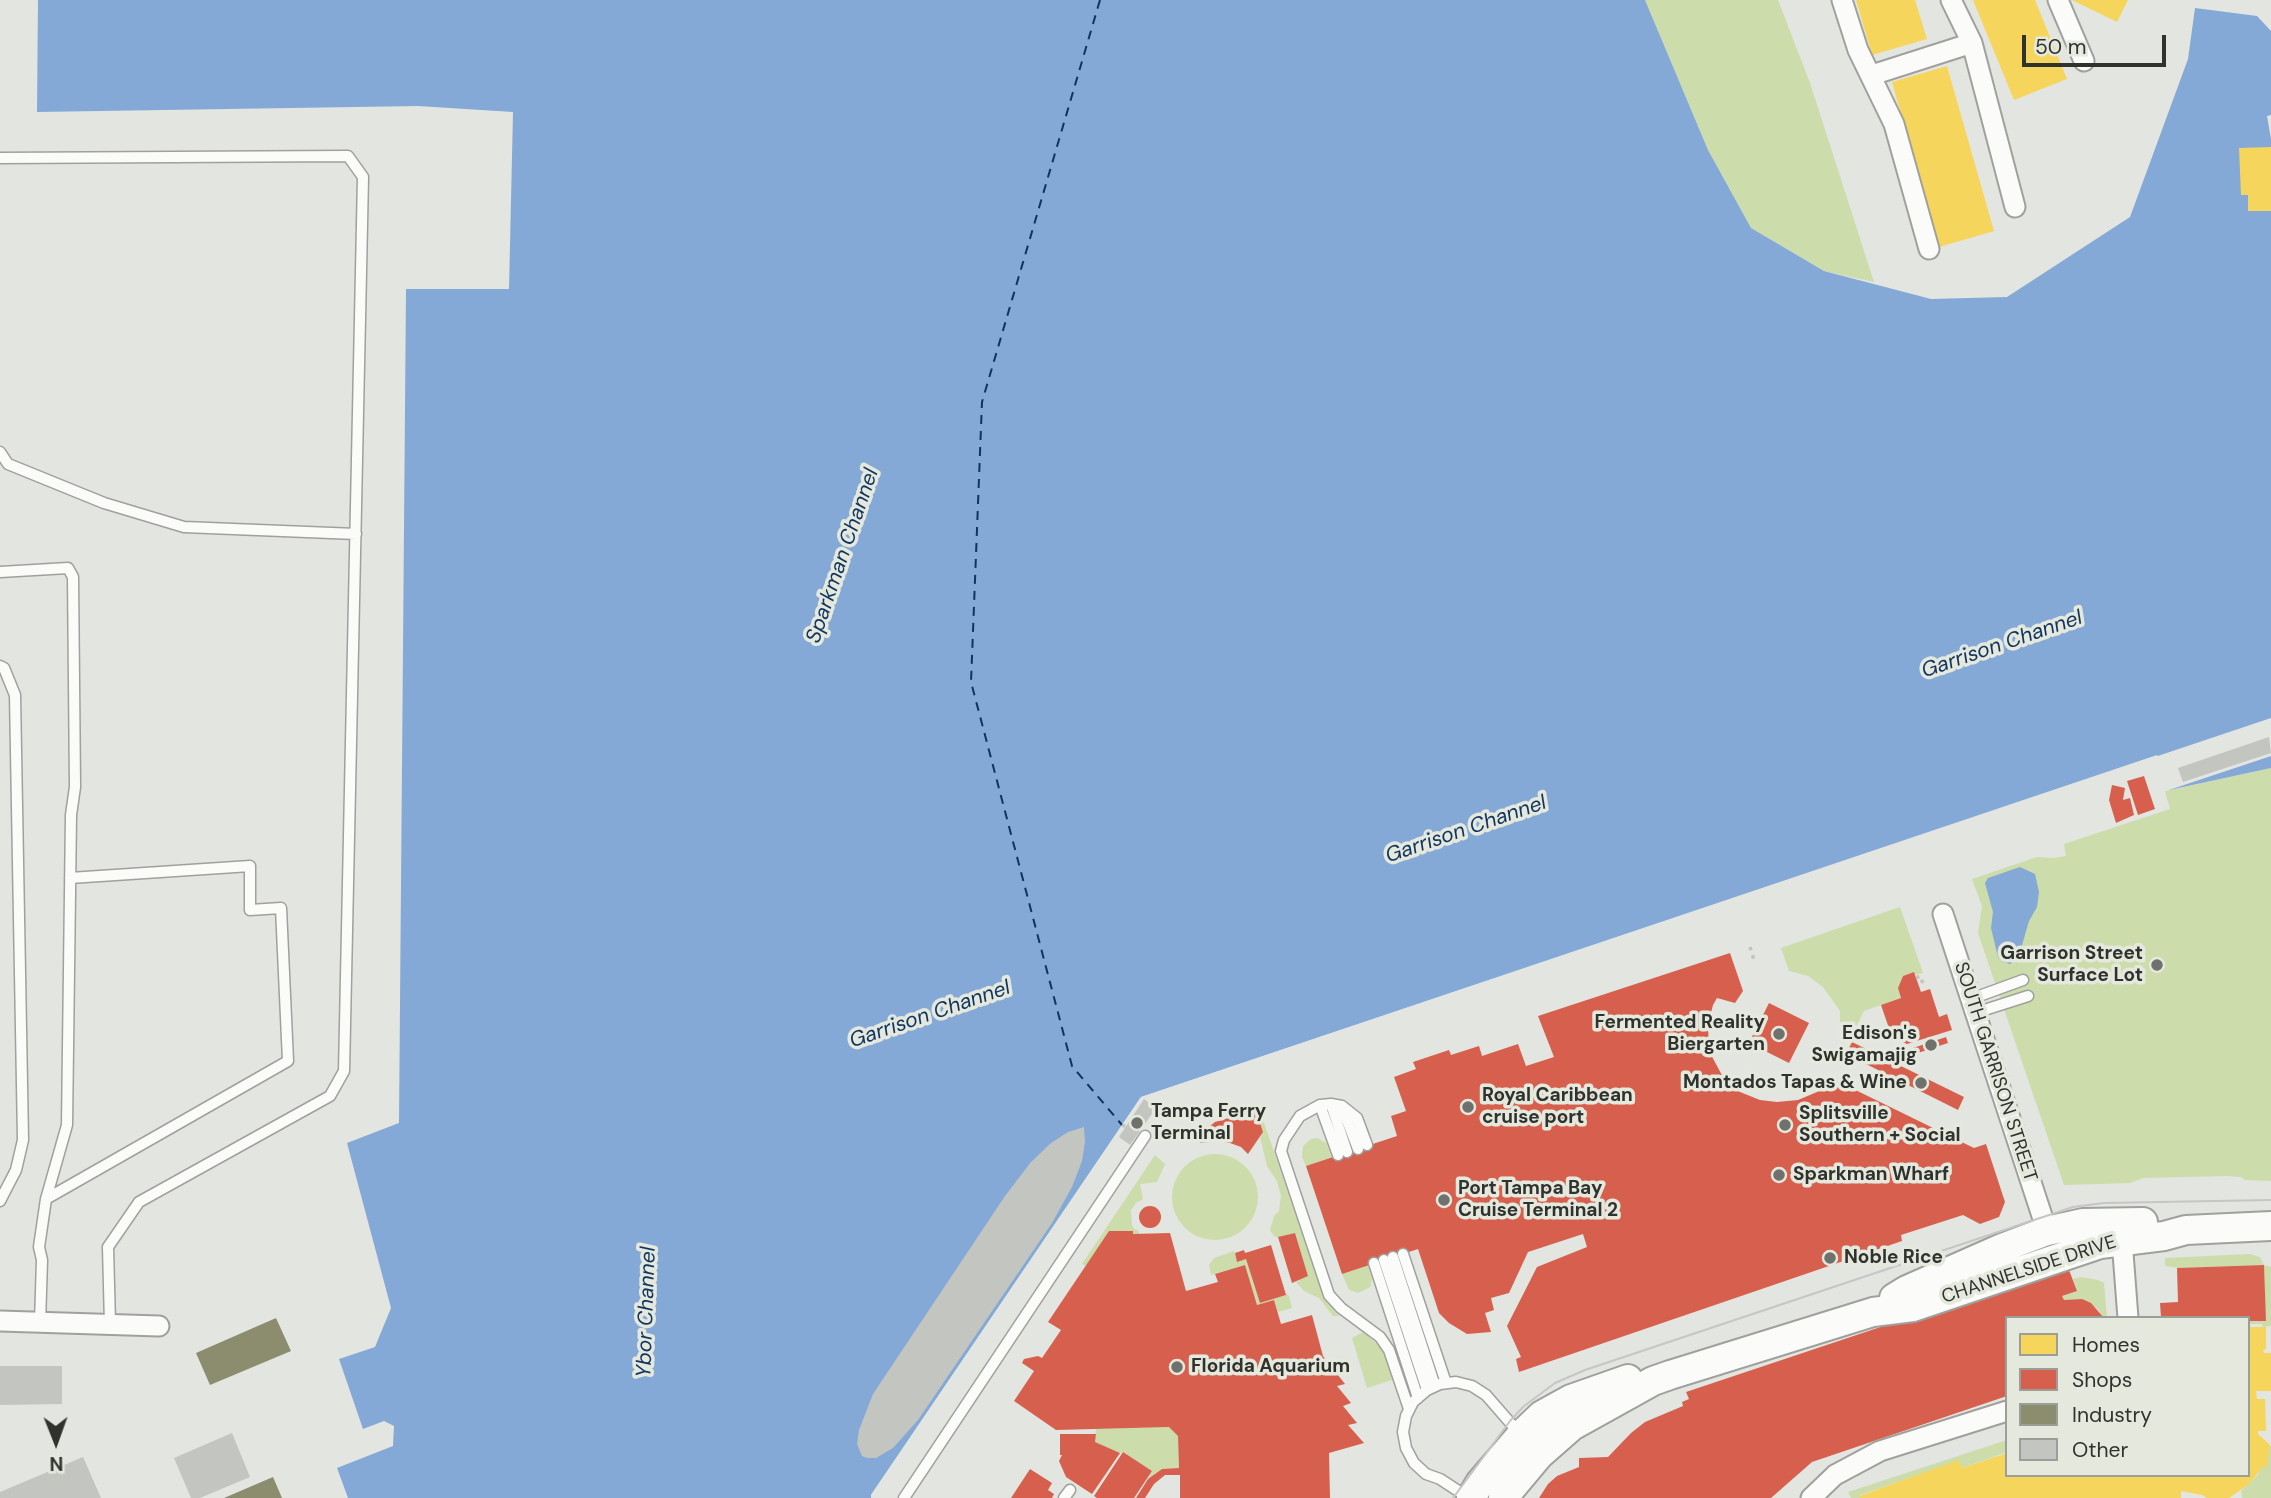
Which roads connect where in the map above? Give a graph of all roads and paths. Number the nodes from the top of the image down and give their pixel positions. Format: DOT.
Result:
graph roads {
  1 [pos="1842,0"];
  2 [pos="1951,0"];
  3 [pos="2058,0"];
  4 [pos="1972,43"];
  5 [pos="2084,61"];
  6 [pos="1872,75"];
  7 [pos="0,158"];
  8 [pos="2015,206"];
  9 [pos="1929,249"];
  10 [pos="0,452"];
  11 [pos="356,534"];
  12 [pos="0,572"];
  13 [pos="0,666"];
  14 [pos="70,878"];
  15 [pos="1943,914"];
  16 [pos="1750,947"];
  17 [pos="1754,960"];
  18 [pos="1916,978"];
  19 [pos="2023,980"];
  20 [pos="1924,986"];
  21 [pos="2028,996"];
  22 [pos="1973,1006"];
  23 [pos="1331,1105"];
  24 [pos="1145,1136"];
  25 [pos="1363,1147"];
  26 [pos="1343,1154"];
  27 [pos="46,1199"];
  28 [pos="0,1201"];
  29 [pos="2271,1226"];
  30 [pos="2186,1230"];
  31 [pos="2047,1231"];
  32 [pos="2122,1240"];
  33 [pos="1388,1258"];
  34 [pos="1943,1297"];
  35 [pos="1873,1311"];
  36 [pos="2128,1316"];
  37 [pos="0,1321"];
  38 [pos="40,1322"];
  39 [pos="110,1324"];
  40 [pos="159,1326"];
  41 [pos="1436,1386"];
  42 [pos="1418,1398"];
  43 [pos="1409,1409"];
  44 [pos="2005,1412"];
  45 [pos="1530,1445"];
  46 [pos="904,1498"];
  47 [pos="1470,1498"];
  48 [pos="1503,1498"];
  49 [pos="1811,1498"];
  1 -- 6 [label="street"];
  2 -- 4 [label="street"];
  3 -- 5 [label="street"];
  4 -- 6 [label="street"];
  4 -- 8 [label="street"];
  6 -- 9 [label="street"];
  7 -- 11 [label="lane"];
  10 -- 11 [label="lane"];
  11 -- 39 [label="lane"];
  12 -- 14 [label="lane"];
  13 -- 28 [label="lane"];
  14 -- 27 [label="lane"];
  14 -- 27 [label="lane"];
  15 -- 22 [label="street, SOUTH GARRISON STREET"];
  16 -- 17 [label="path"];
  18 -- 20 [label="path"];
  19 -- 22 [label="lane"];
  21 -- 22 [label="lane"];
  22 -- 31 [label="street, SOUTH GARRISON STREET"];
  23 -- 25 [label="lane"];
  23 -- 26 [label="lane"];
  23 -- 43 [label="lane"];
  24 -- 46 [label="lane"];
  27 -- 38 [label="lane"];
  29 -- 30 [label="main road, CHANNELSIDE DRIVE"];
  30 -- 31 [label="main road, CHANNELSIDE DRIVE"];
  30 -- 32 [label="main road, CHANNELSIDE DRIVE"];
  31 -- 34 [label="main road"];
  31 -- 35 [label="main road, CHANNELSIDE DRIVE"];
  32 -- 34 [label="main road, CHANNELSIDE DRIVE"];
  32 -- 36 [label="street"];
  33 -- 41 [label="lane"];
  33 -- 41 [label="lane"];
  33 -- 42 [label="lane"];
  34 -- 35 [label="main road, CHANNELSIDE DRIVE"];
  35 -- 45 [label="main road, CHANNELSIDE DRIVE"];
  37 -- 38 [label="street"];
  38 -- 39 [label="street"];
  39 -- 40 [label="street"];
  41 -- 42 [label="lane"];
  41 -- 45 [label="lane"];
  42 -- 43 [label="lane"];
  43 -- 47 [label="lane"];
  44 -- 49 [label="street"];
  45 -- 47 [label="main road, CHANNELSIDE DRIVE"];
  45 -- 48 [label="main road, CHANNELSIDE DRIVE"];
}
